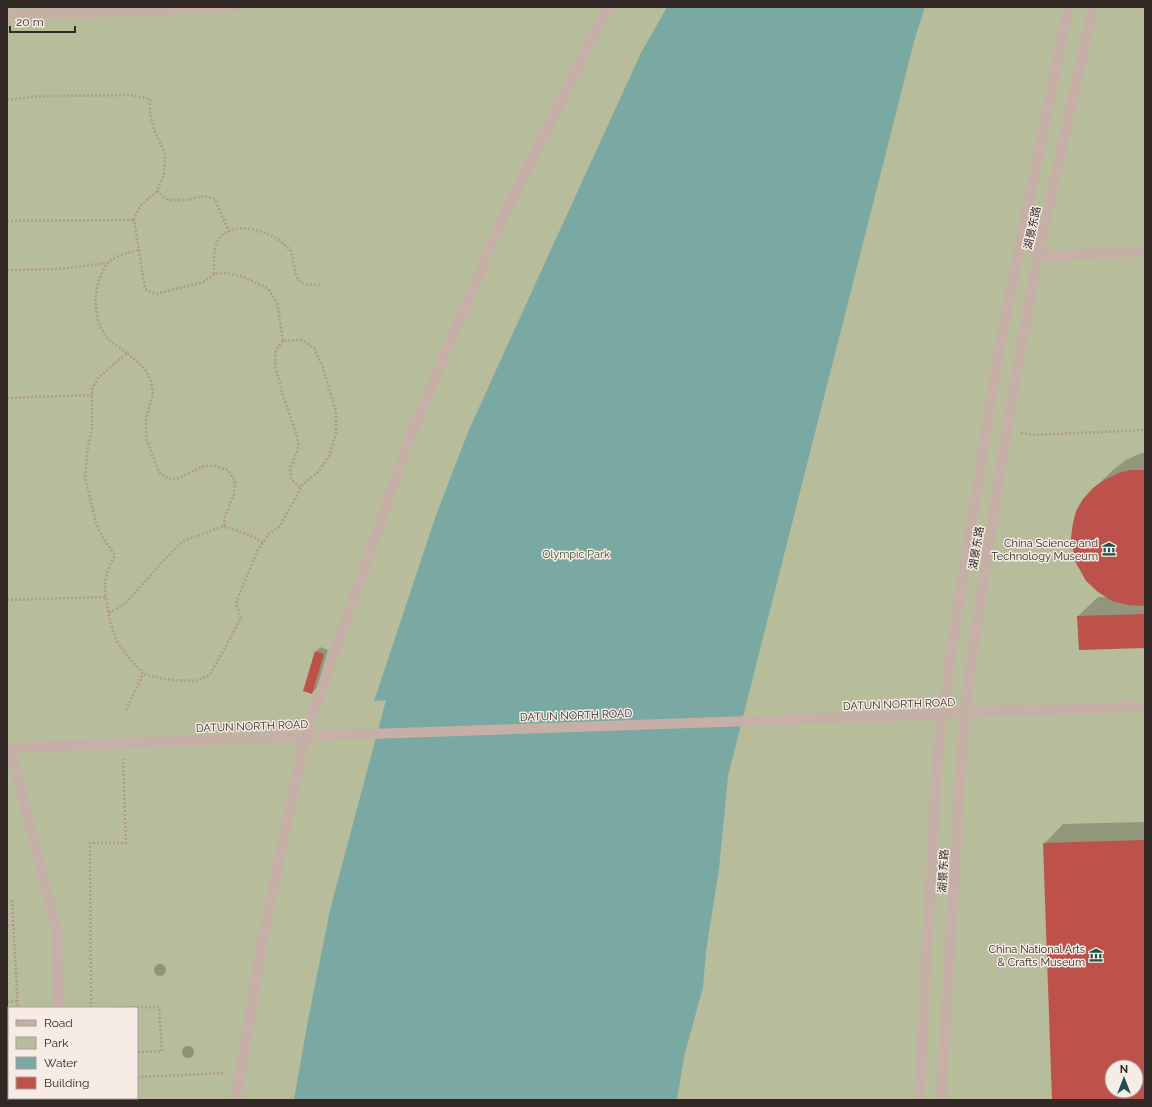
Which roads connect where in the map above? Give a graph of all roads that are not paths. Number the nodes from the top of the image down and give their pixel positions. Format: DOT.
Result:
graph roads {
  1 [pos="239,7"];
  2 [pos="610,7"];
  3 [pos="1068,7"];
  4 [pos="1092,7"];
  5 [pos="7,15"];
  6 [pos="1145,251"];
  7 [pos="1038,255"];
  8 [pos="1145,706"];
  9 [pos="966,713"];
  10 [pos="942,714"];
  11 [pos="305,736"];
  12 [pos="8,748"];
  13 [pos="58,1007"];
  14 [pos="236,1100"];
  15 [pos="919,1100"];
  16 [pos="941,1100"];
  1 -- 5 [label="street"];
  2 -- 11 [label="street"];
  3 -- 10 [label="street, 湖景东路"];
  4 -- 7 [label="street, 湖景东路"];
  6 -- 7 [label="street"];
  7 -- 9 [label="street, 湖景东路"];
  8 -- 9 [label="street, DATUN NORTH ROAD"];
  9 -- 10 [label="street, DATUN NORTH ROAD"];
  9 -- 16 [label="street, 湖景东路"];
  10 -- 11 [label="street, DATUN NORTH ROAD"];
  10 -- 15 [label="street, 湖景东路"];
  11 -- 12 [label="street, DATUN NORTH ROAD"];
  11 -- 14 [label="street"];
  12 -- 13 [label="street"];
}
